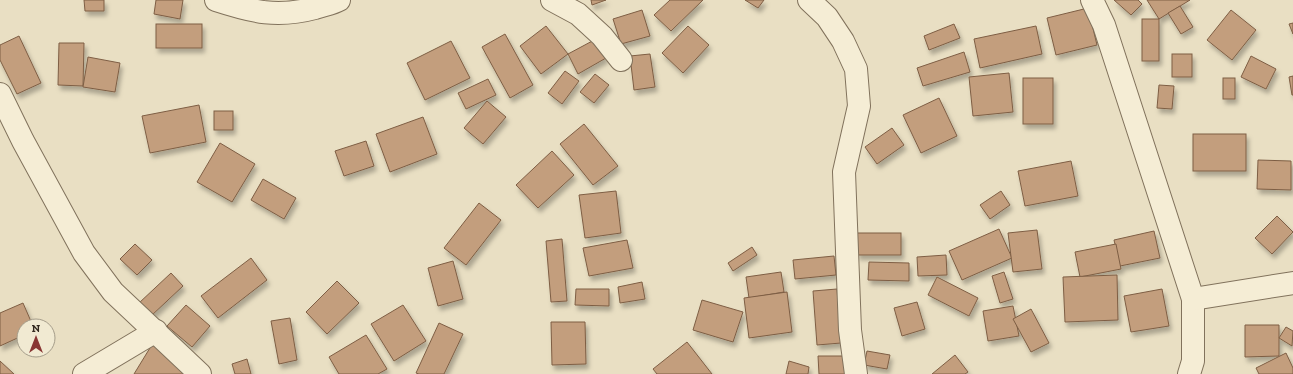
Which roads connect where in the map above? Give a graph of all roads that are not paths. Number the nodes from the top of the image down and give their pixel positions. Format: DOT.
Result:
graph roads {
  1 [pos="216,0"];
  2 [pos="339,0"];
  3 [pos="552,0"];
  4 [pos="809,0"];
  5 [pos="1092,0"];
  6 [pos="622,60"];
  7 [pos="0,94"];
  8 [pos="1293,283"];
  9 [pos="1193,299"];
  10 [pos="156,331"];
  11 [pos="84,374"];
  12 [pos="200,374"];
  13 [pos="856,374"];
  14 [pos="1189,374"];
  1 -- 2 [label="street"];
  3 -- 6 [label="street"];
  4 -- 13 [label="street"];
  5 -- 9 [label="street"];
  7 -- 10 [label="street"];
  8 -- 9 [label="street"];
  9 -- 14 [label="street"];
  10 -- 11 [label="street"];
  10 -- 12 [label="street"];
}
